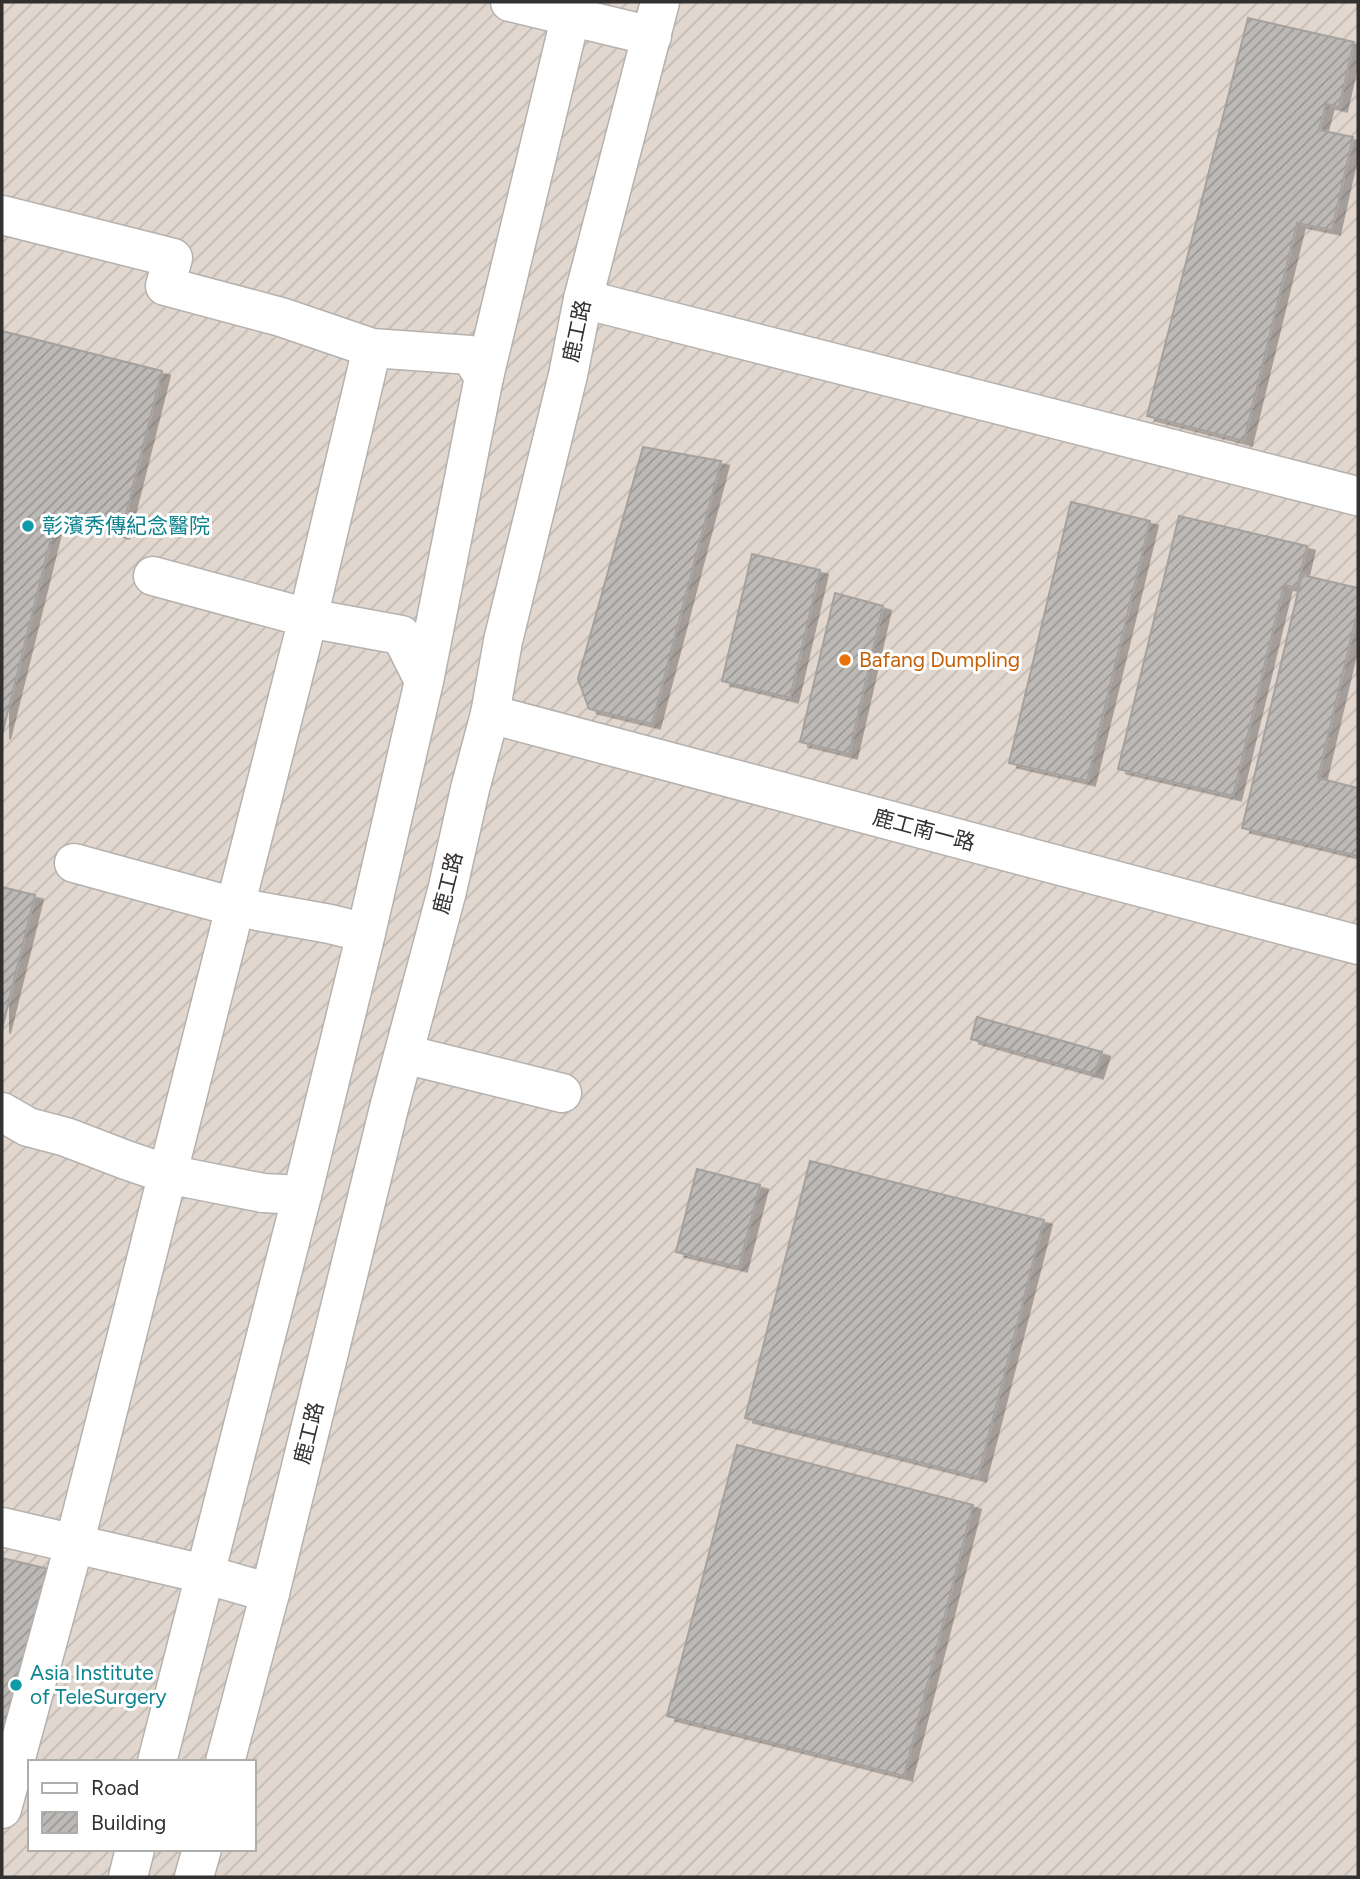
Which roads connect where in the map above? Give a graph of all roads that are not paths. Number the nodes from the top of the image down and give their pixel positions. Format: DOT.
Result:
graph roads {
  1 [pos="510,2"];
  2 [pos="572,9"];
  3 [pos="656,19"];
  4 [pos="2,215"];
  5 [pos="583,299"];
  6 [pos="372,348"];
  7 [pos="484,377"];
  8 [pos="1357,496"];
  9 [pos="153,576"];
  10 [pos="308,618"];
  11 [pos="424,681"];
  12 [pos="490,714"];
  13 [pos="74,863"];
  14 [pos="235,907"];
  15 [pos="366,933"];
  16 [pos="1358,945"];
  17 [pos="404,1054"];
  18 [pos="562,1093"];
  19 [pos="2,1112"];
  20 [pos="167,1174"];
  21 [pos="302,1195"];
  22 [pos="2,1527"];
  23 [pos="74,1545"];
  24 [pos="204,1574"];
  25 [pos="270,1593"];
  26 [pos="158,1760"];
  27 [pos="226,1760"];
  28 [pos="2,1809"];
  29 [pos="134,1851"];
  30 [pos="201,1851"];
  31 [pos="128,1877"];
  32 [pos="194,1877"];
  1 -- 2 [label="street"];
  2 -- 3 [label="street"];
  2 -- 7 [label="street"];
  3 -- 5 [label="street, 鹿工路"];
  4 -- 6 [label="street"];
  5 -- 8 [label="street"];
  5 -- 12 [label="street, 鹿工路"];
  6 -- 7 [label="street"];
  6 -- 10 [label="street"];
  7 -- 11 [label="street"];
  9 -- 10 [label="street"];
  10 -- 11 [label="street"];
  10 -- 14 [label="street"];
  11 -- 15 [label="street"];
  12 -- 16 [label="street, 鹿工南一路"];
  12 -- 17 [label="street, 鹿工路"];
  13 -- 14 [label="street"];
  14 -- 15 [label="street"];
  14 -- 20 [label="street"];
  15 -- 21 [label="street"];
  17 -- 18 [label="street"];
  17 -- 25 [label="street, 鹿工路"];
  19 -- 20 [label="street"];
  20 -- 21 [label="street"];
  20 -- 23 [label="street"];
  21 -- 24 [label="street"];
  22 -- 23 [label="street"];
  23 -- 24 [label="street"];
  23 -- 28 [label="street"];
  24 -- 25 [label="street"];
  24 -- 26 [label="street"];
  25 -- 27 [label="street, 鹿工路"];
  29 -- 31 [label="street"];
  30 -- 32 [label="street"];
}
